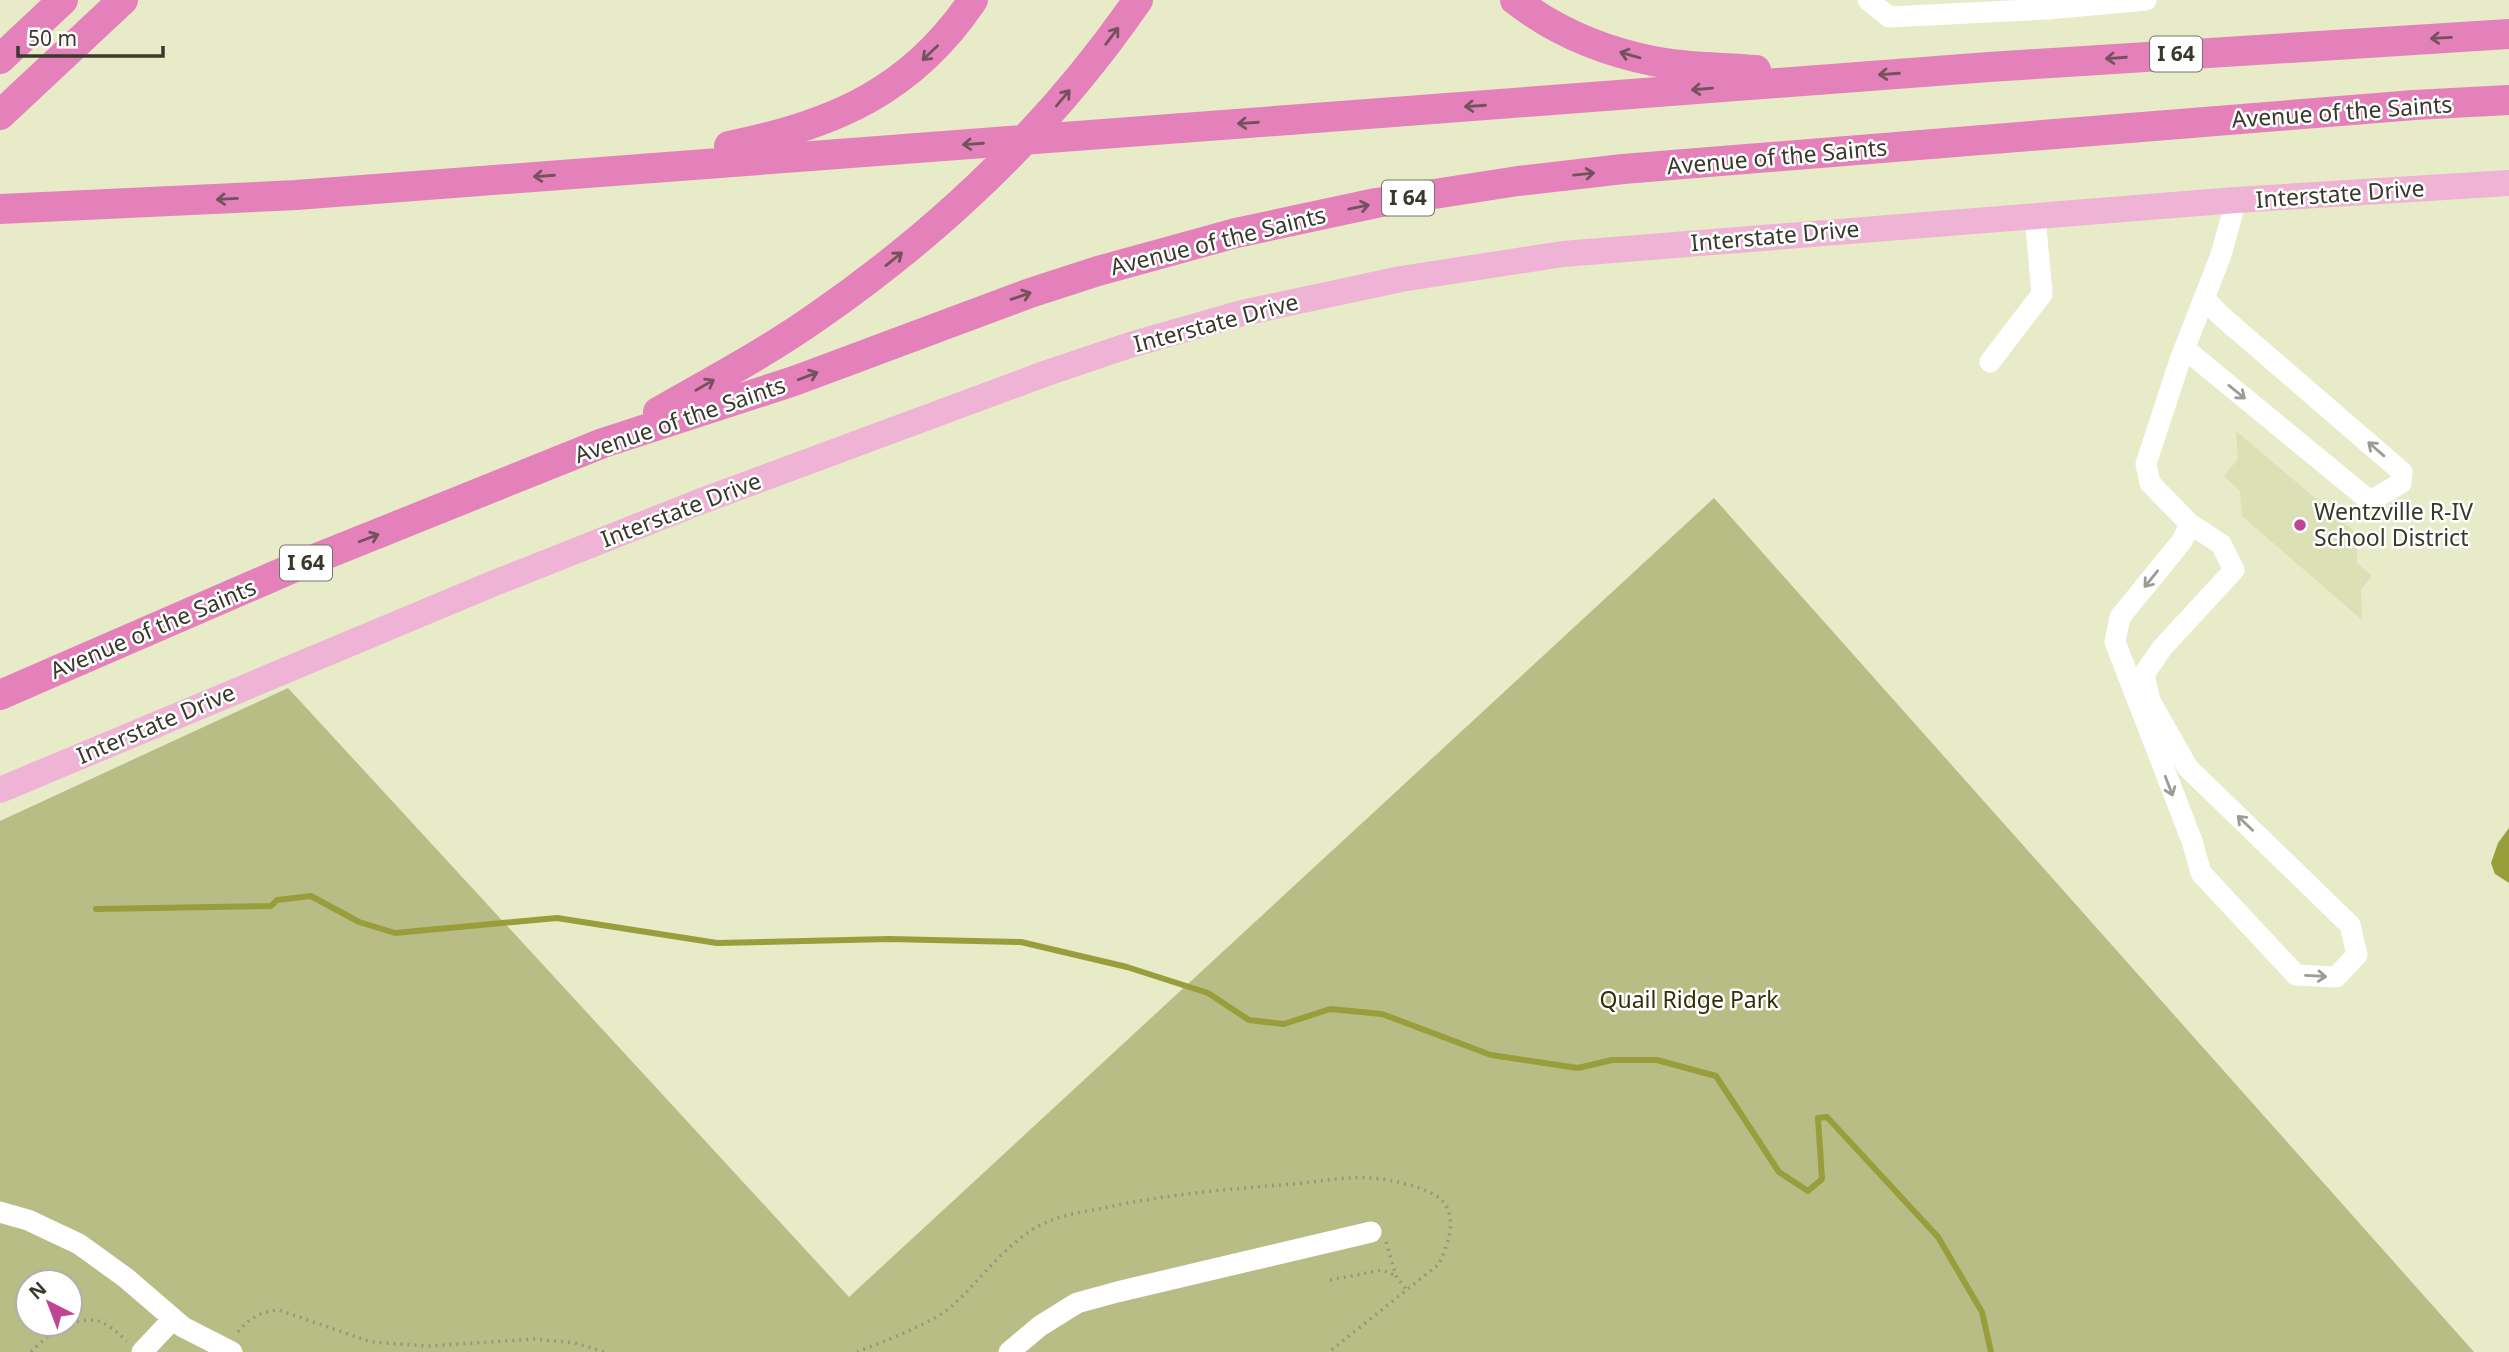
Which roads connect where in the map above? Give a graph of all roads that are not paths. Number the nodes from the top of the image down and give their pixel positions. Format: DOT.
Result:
graph roads {
  1 [pos="63,0"];
  2 [pos="123,0"];
  3 [pos="973,0"];
  4 [pos="1138,0"];
  5 [pos="1515,0"];
  6 [pos="1868,0"];
  7 [pos="2146,0"];
  8 [pos="2048,5"];
  9 [pos="2509,34"];
  10 [pos="0,59"];
  11 [pos="1843,77"];
  12 [pos="2509,100"];
  13 [pos="0,115"];
  14 [pos="612,171"];
  15 [pos="2509,183"];
  16 [pos="2236,200"];
  17 [pos="0,209"];
  18 [pos="2035,216"];
  19 [pos="2204,298"];
  20 [pos="2185,349"];
  21 [pos="1990,362"];
  22 [pos="603,443"];
  23 [pos="2190,524"];
  24 [pos="4,694"];
  25 [pos="0,790"];
  26 [pos="0,1212"];
  27 [pos="1371,1232"];
  28 [pos="173,1319"];
  29 [pos="137,1348"];
  30 [pos="229,1351"];
  31 [pos="1009,1352"];
  1 -- 10 [label="highway"];
  2 -- 13 [label="highway"];
  3 -- 14 [label="highway, one-way"];
  22 -- 4 [label="highway, one-way"];
  11 -- 5 [label="highway, one-way"];
  6 -- 8 [label="street"];
  7 -- 8 [label="street"];
  9 -- 11 [label="highway, I 64, one-way"];
  11 -- 14 [label="highway, I 64, one-way"];
  22 -- 12 [label="highway, Avenue of the Saints / I 64, one-way"];
  14 -- 17 [label="highway, I 64, one-way"];
  15 -- 16 [label="main road, Interstate Drive"];
  16 -- 18 [label="main road, Interstate Drive"];
  16 -- 19 [label="street"];
  18 -- 21 [label="street"];
  18 -- 25 [label="main road, Interstate Drive"];
  19 -- 20 [label="street"];
  20 -- 19 [label="street, one-way"];
  20 -- 23 [label="street"];
  24 -- 22 [label="highway, Avenue of the Saints / I 64, one-way"];
  23 -- 23 [label="street, one-way"];
  26 -- 28 [label="street"];
  27 -- 31 [label="street"];
  28 -- 29 [label="street"];
  28 -- 30 [label="street"];
}
